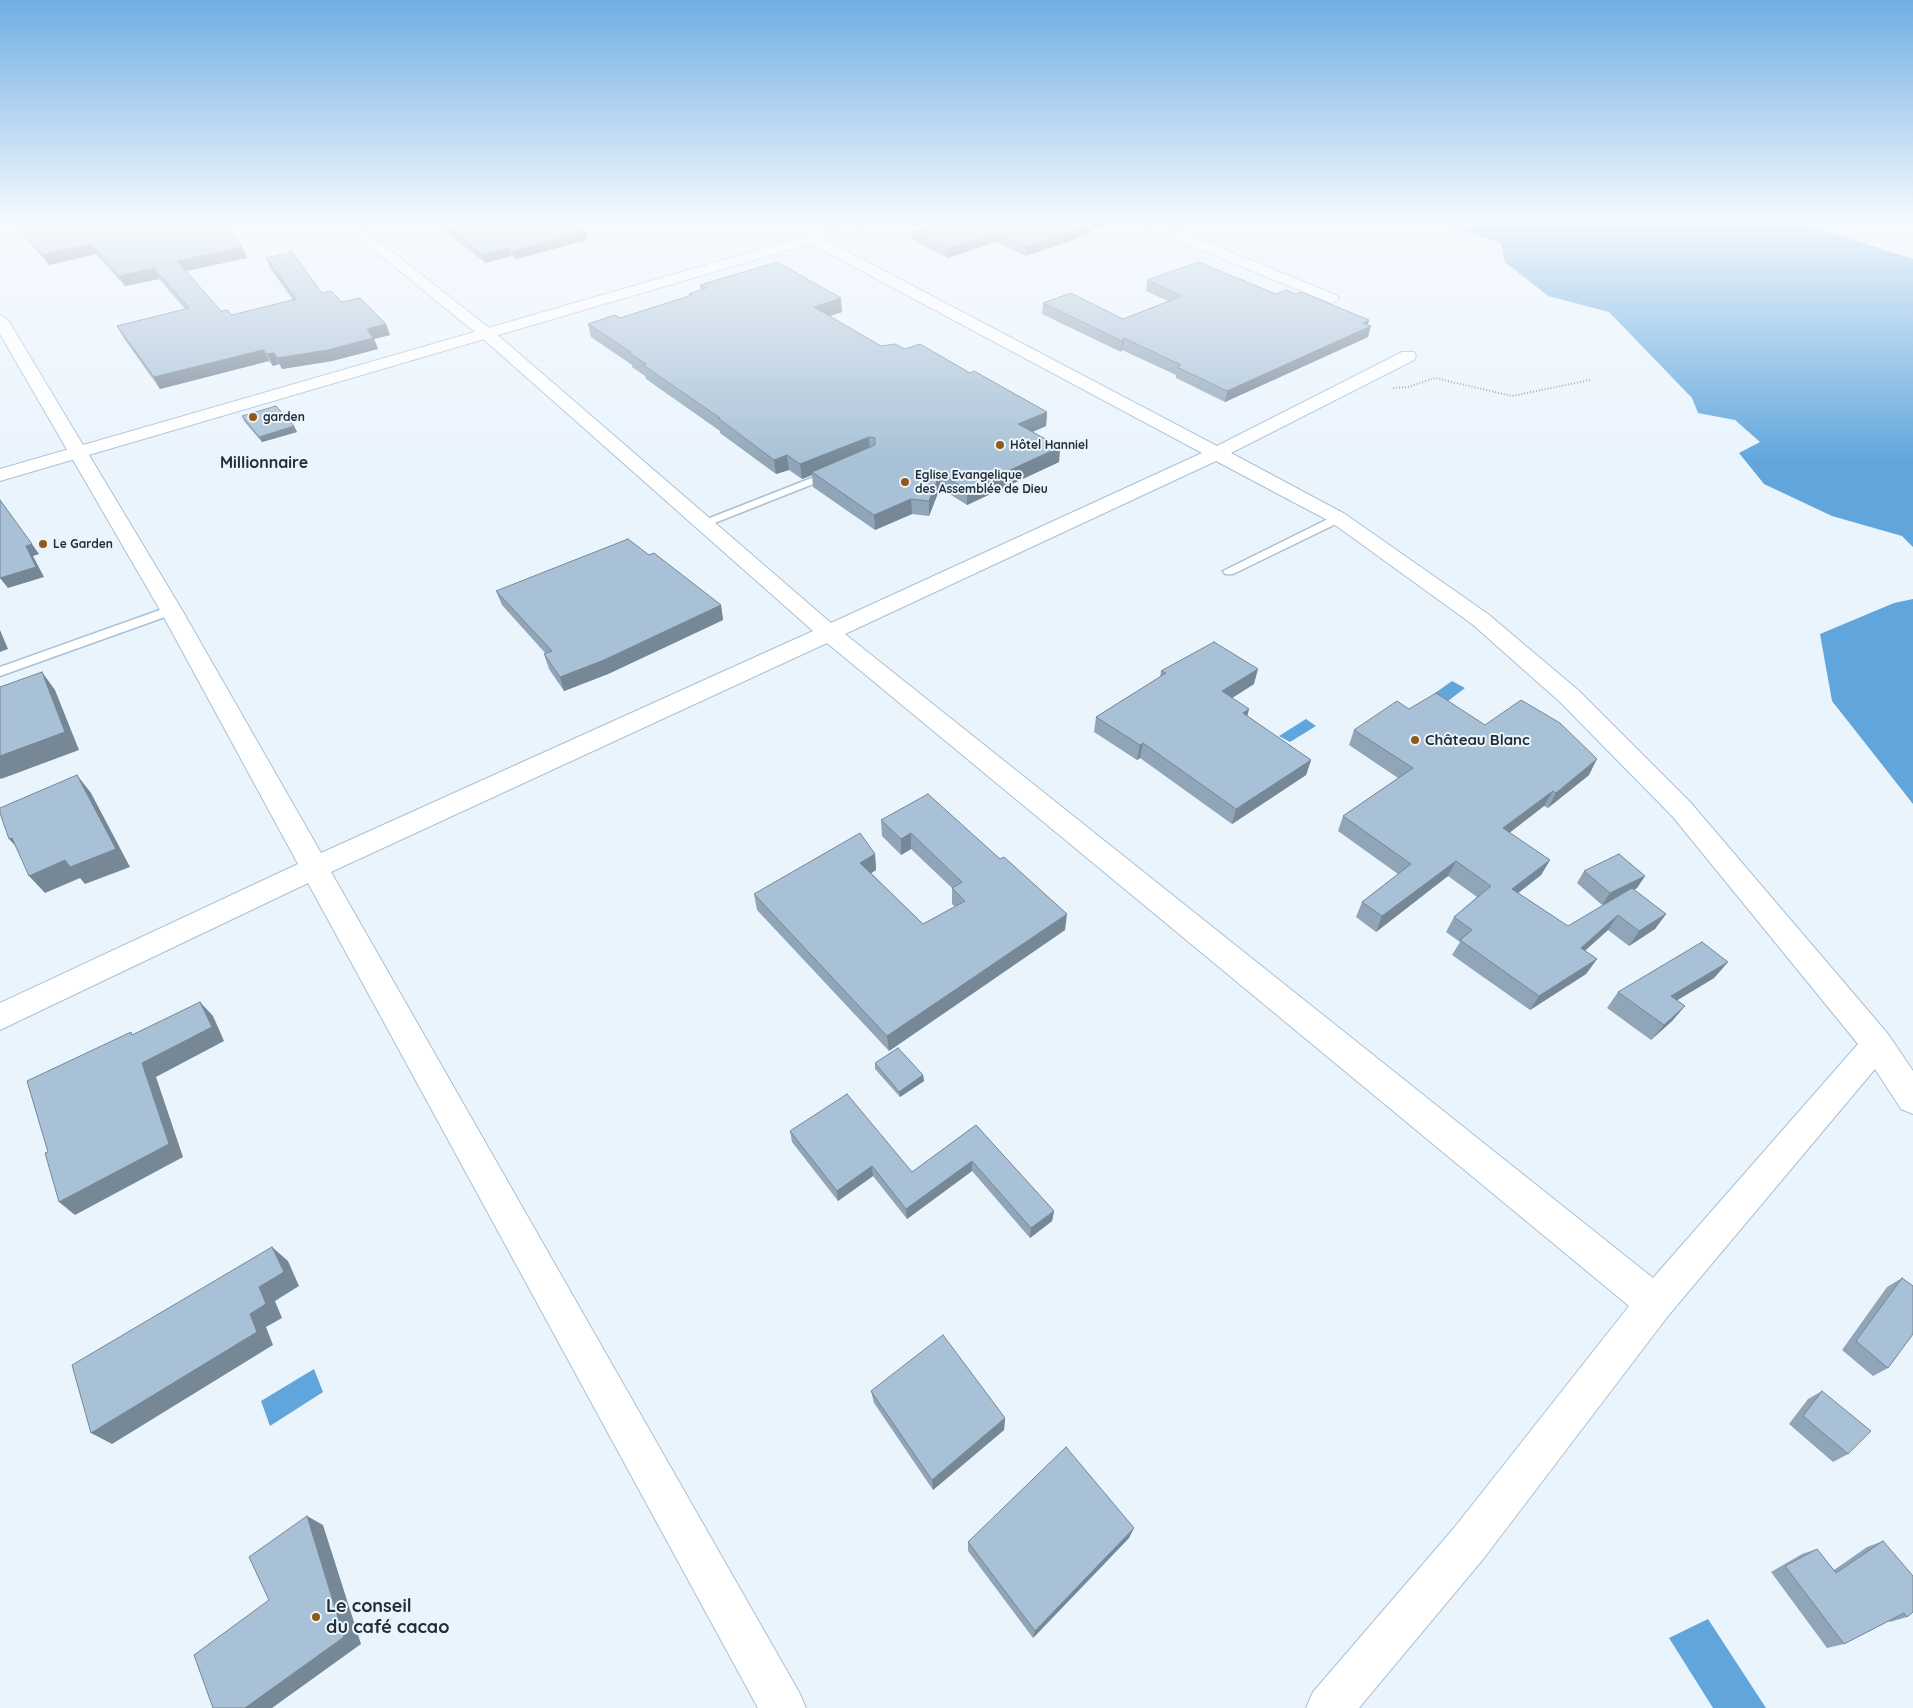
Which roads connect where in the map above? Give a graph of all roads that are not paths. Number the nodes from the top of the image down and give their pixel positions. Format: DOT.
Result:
graph roads {
  1 [pos="449,304"];
  2 [pos="583,304"];
  3 [pos="936,304"];
  4 [pos="0,320"];
  5 [pos="487,334"];
  6 [pos="1408,356"];
  7 [pos="79,452"];
  8 [pos="1218,452"];
  9 [pos="846,467"];
  10 [pos="0,475"];
  11 [pos="1338,518"];
  12 [pos="703,523"];
  13 [pos="1229,571"];
  14 [pos="171,610"];
  15 [pos="828,632"];
  16 [pos="0,672"];
  17 [pos="314,868"];
  18 [pos="0,1017"];
  19 [pos="1877,1044"];
  20 [pos="1913,1099"];
  21 [pos="1655,1303"];
  22 [pos="784,1708"];
  23 [pos="1329,1708"];
  1 -- 5 [label="street"];
  2 -- 5 [label="street"];
  3 -- 8 [label="street"];
  4 -- 7 [label="street"];
  5 -- 7 [label="street"];
  5 -- 12 [label="street"];
  6 -- 8 [label="street"];
  7 -- 10 [label="street"];
  7 -- 14 [label="street"];
  8 -- 11 [label="street"];
  8 -- 15 [label="street"];
  9 -- 12 [label="lane"];
  11 -- 13 [label="lane"];
  11 -- 19 [label="street"];
  12 -- 15 [label="street"];
  14 -- 16 [label="lane"];
  14 -- 17 [label="street"];
  15 -- 17 [label="street"];
  15 -- 21 [label="street"];
  17 -- 18 [label="street"];
  17 -- 22 [label="street"];
  19 -- 20 [label="street"];
  19 -- 21 [label="street"];
  21 -- 23 [label="street"];
}
